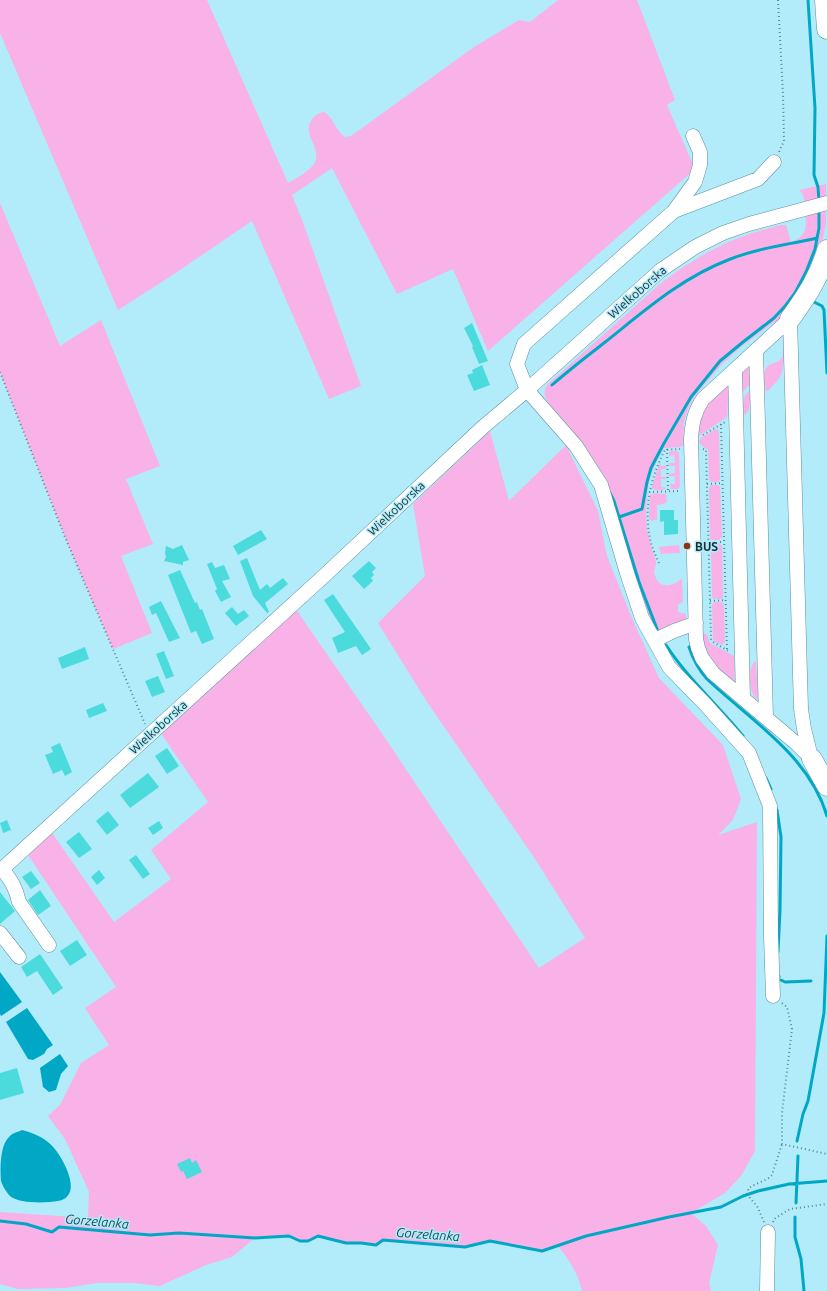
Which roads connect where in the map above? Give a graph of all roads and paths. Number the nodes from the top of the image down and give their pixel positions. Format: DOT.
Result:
graph roads {
  1 [pos="778,0"];
  2 [pos="825,0"];
  3 [pos="827,30"];
  4 [pos="693,136"];
  5 [pos="774,162"];
  6 [pos="827,202"];
  7 [pos="674,211"];
  8 [pos="827,250"];
  9 [pos="790,318"];
  10 [pos="756,350"];
  11 [pos="735,370"];
  12 [pos="0,372"];
  13 [pos="527,390"];
  14 [pos="730,419"];
  15 [pos="721,424"];
  16 [pos="697,439"];
  17 [pos="702,448"];
  18 [pos="684,449"];
  19 [pos="667,450"];
  20 [pos="722,483"];
  21 [pos="707,484"];
  22 [pos="668,491"];
  23 [pos="683,491"];
  24 [pos="649,492"];
  25 [pos="708,542"];
  26 [pos="724,542"];
  27 [pos="659,563"];
  28 [pos="726,600"];
  29 [pos="710,601"];
  30 [pos="696,623"];
  31 [pos="654,640"];
  32 [pos="727,650"];
  33 [pos="731,652"];
  34 [pos="743,698"];
  35 [pos="766,718"];
  36 [pos="150,734"];
  37 [pos="812,759"];
  38 [pos="827,786"];
  39 [pos="2,866"];
  40 [pos="0,933"];
  41 [pos="49,945"];
  42 [pos="19,957"];
  43 [pos="773,996"];
  44 [pos="782,1144"];
  45 [pos="827,1154"];
  46 [pos="827,1204"];
  47 [pos="768,1232"];
  48 [pos="767,1291"];
  1 -- 5 [label="path"];
  2 -- 3 [label="highway"];
  4 -- 7 [label="street"];
  5 -- 7 [label="street"];
  6 -- 13 [label="street, Wielkoborska"];
  7 -- 13 [label="street"];
  8 -- 9 [label="highway"];
  9 -- 10 [label="street"];
  9 -- 37 [label="street"];
  10 -- 11 [label="street"];
  10 -- 35 [label="street"];
  11 -- 30 [label="street"];
  11 -- 34 [label="street"];
  12 -- 36 [label="path"];
  13 -- 31 [label="street"];
  13 -- 36 [label="street, Wielkoborska"];
  14 -- 15 [label="path"];
  15 -- 16 [label="path"];
  15 -- 20 [label="path"];
  17 -- 21 [label="path"];
  18 -- 19 [label="path"];
  19 -- 22 [label="path"];
  19 -- 24 [label="path"];
  20 -- 21 [label="path"];
  20 -- 26 [label="path"];
  21 -- 25 [label="path"];
  22 -- 23 [label="path"];
  22 -- 24 [label="path"];
  24 -- 27 [label="path"];
  25 -- 26 [label="path"];
  25 -- 29 [label="path"];
  26 -- 28 [label="path"];
  28 -- 29 [label="path"];
  28 -- 32 [label="path"];
  29 -- 32 [label="path"];
  30 -- 31 [label="street"];
  30 -- 34 [label="street"];
  31 -- 43 [label="street"];
  32 -- 33 [label="path"];
  34 -- 35 [label="street"];
  35 -- 37 [label="street"];
  36 -- 39 [label="street, Wielkoborska"];
  37 -- 38 [label="highway"];
  39 -- 41 [label="street"];
  40 -- 42 [label="street"];
  43 -- 44 [label="path"];
  44 -- 45 [label="path"];
  44 -- 47 [label="path"];
  46 -- 47 [label="path"];
  47 -- 48 [label="street"];
}
